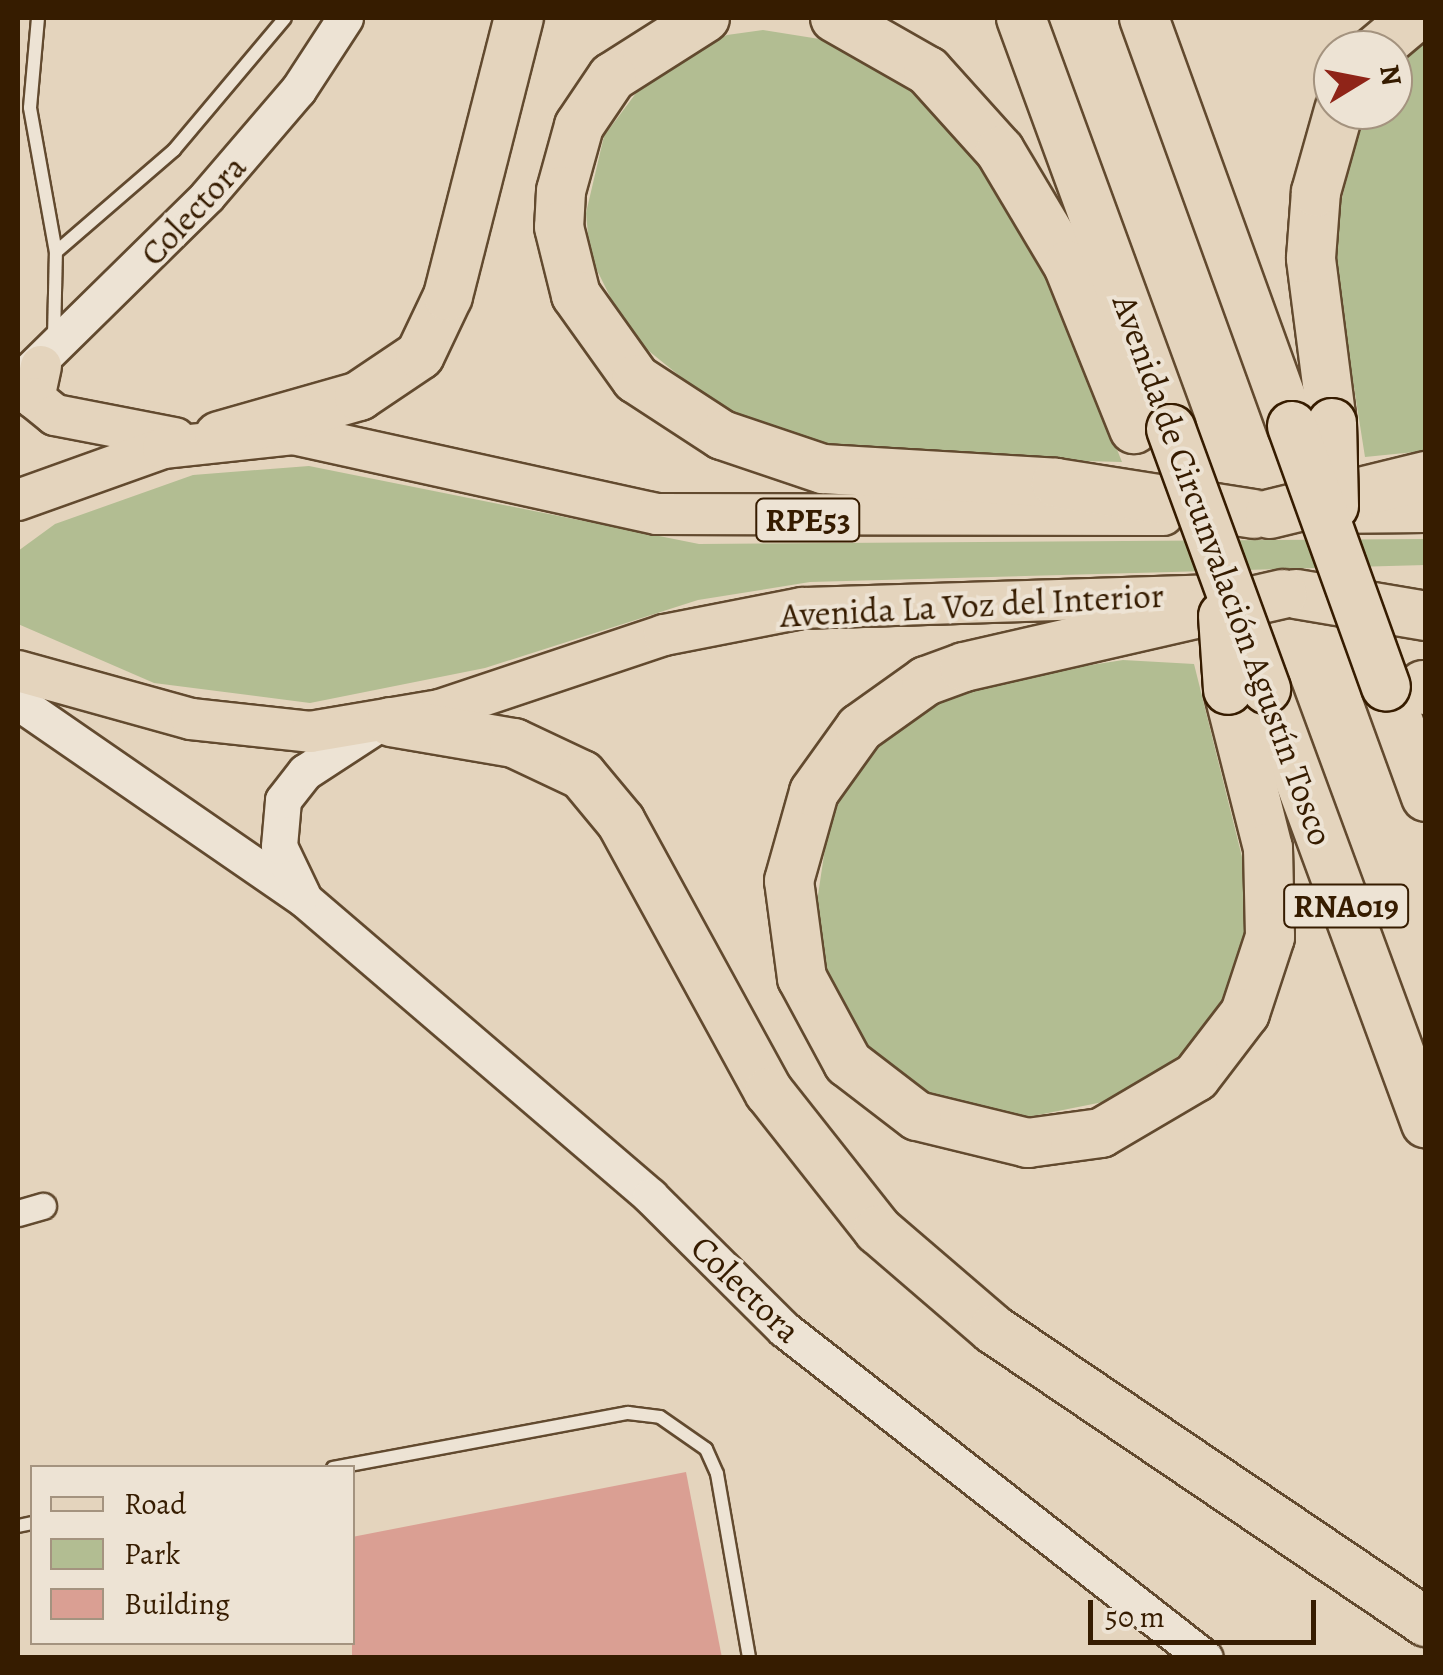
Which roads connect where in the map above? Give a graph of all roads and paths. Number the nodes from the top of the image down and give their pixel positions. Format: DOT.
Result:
graph roads {
  1 [pos="38,18"];
  2 [pos="284,18"];
  3 [pos="345,18"];
  4 [pos="520,18"];
  5 [pos="705,18"];
  6 [pos="834,18"];
  7 [pos="1021,18"];
  8 [pos="1144,18"];
  9 [pos="1333,130"];
  10 [pos="56,252"];
  11 [pos="37,367"];
  12 [pos="1312,424"];
  13 [pos="1152,429"];
  14 [pos="207,438"];
  15 [pos="1426,476"];
  16 [pos="18,500"];
  17 [pos="1426,512"];
  18 [pos="1262,514"];
  19 [pos="1426,592"];
  20 [pos="1289,594"];
  21 [pos="1426,616"];
  22 [pos="18,671"];
  23 [pos="1412,687"];
  24 [pos="1247,690"];
  25 [pos="18,702"];
  26 [pos="384,723"];
  27 [pos="1426,797"];
  28 [pos="305,900"];
  29 [pos="1426,1123"];
  30 [pos="350,1465"];
  31 [pos="1426,1622"];
  32 [pos="749,1658"];
  33 [pos="1204,1658"];
  1 -- 10 [label="lane"];
  2 -- 10 [label="lane"];
  3 -- 11 [label="street, Colectora"];
  4 -- 14 [label="highway"];
  5 -- 18 [label="highway"];
  6 -- 13 [label="highway"];
  7 -- 13 [label="highway, Avenida de Circunvalación Agustín Tosco / RNA019"];
  8 -- 12 [label="highway"];
  9 -- 12 [label="highway"];
  10 -- 11 [label="lane"];
  11 -- 14 [label="main road"];
  12 -- 23 [label="highway, bridge"];
  13 -- 24 [label="highway, Avenida de Circunvalación Agustín Tosco / RNA019, bridge"];
  14 -- 16 [label="main road"];
  14 -- 18 [label="main road, RPE53"];
  15 -- 18 [label="highway"];
  17 -- 18 [label="main road, RPE53"];
  19 -- 20 [label="main road, Avenida La Voz del Interior"];
  20 -- 21 [label="highway"];
  20 -- 24 [label="highway"];
  20 -- 26 [label="main road, Avenida La Voz del Interior"];
  22 -- 26 [label="main road, Avenida La Voz del Interior"];
  23 -- 27 [label="highway"];
  24 -- 29 [label="highway, Avenida de Circunvalación Agustín Tosco / RNA019"];
  25 -- 28 [label="street, Colectora"];
  26 -- 28 [label="street"];
  26 -- 31 [label="highway"];
  28 -- 33 [label="street, Colectora"];
  30 -- 32 [label="lane"];
}
